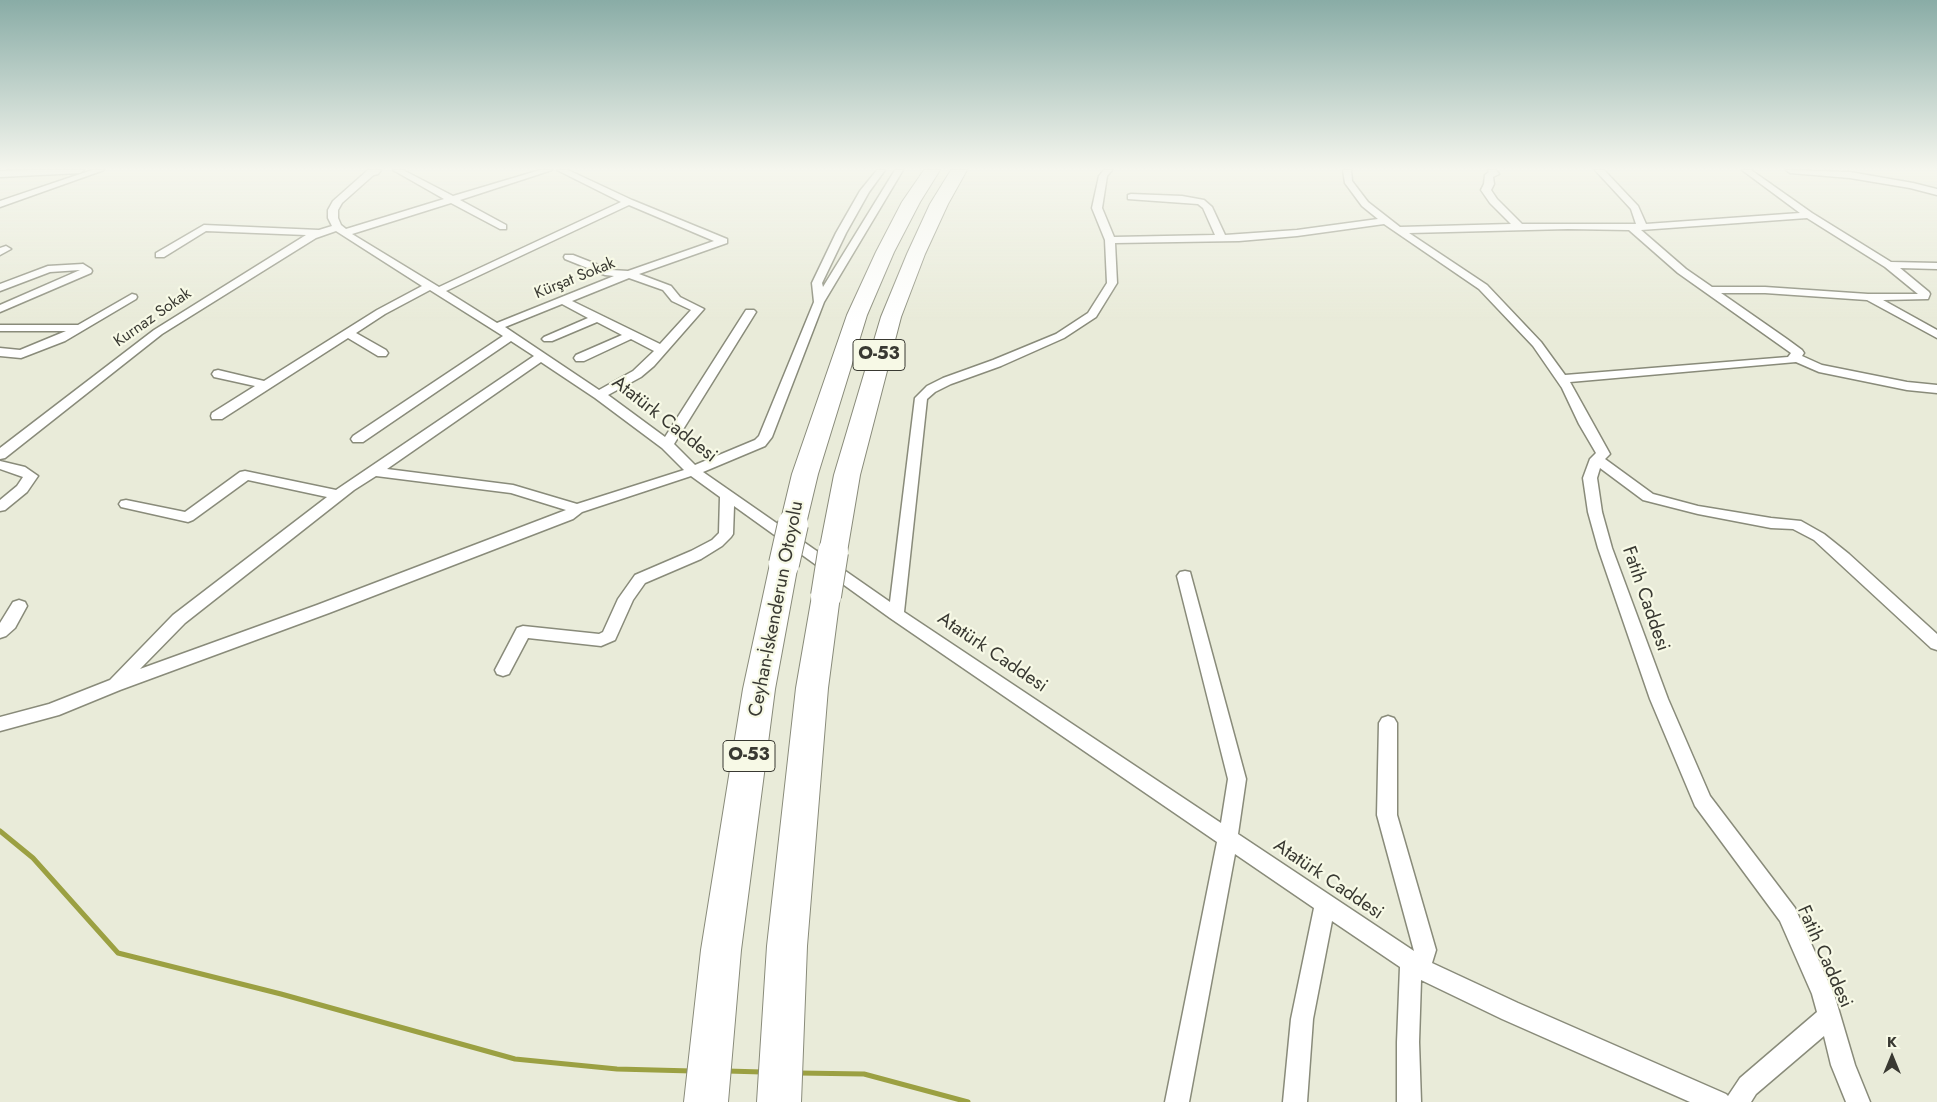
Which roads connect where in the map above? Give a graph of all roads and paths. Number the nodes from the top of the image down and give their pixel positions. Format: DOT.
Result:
graph roads {
  1 [pos="335,221"];
  2 [pos="372,221"];
  3 [pos="493,221"];
  4 [pos="585,221"];
  5 [pos="676,221"];
  6 [pos="848,221"];
  7 [pos="868,221"];
  8 [pos="901,221"];
  9 [pos="931,221"];
  10 [pos="1102,221"];
  11 [pos="1213,221"];
  12 [pos="1386,221"];
  13 [pos="1513,221"];
  14 [pos="1637,221"];
  15 [pos="1724,221"];
  16 [pos="1819,221"];
  17 [pos="1392,226"];
  18 [pos="503,227"];
  19 [pos="1519,227"];
  20 [pos="1638,228"];
  21 [pos="341,230"];
  22 [pos="320,233"];
  23 [pos="1221,238"];
  24 [pos="1110,240"];
  25 [pos="160,256"];
  26 [pos="570,257"];
  27 [pos="1889,265"];
  28 [pos="1937,266"];
  29 [pos="629,274"];
  30 [pos="0,288"];
  31 [pos="434,288"];
  32 [pos="1712,290"];
  33 [pos="1868,296"];
  34 [pos="132,297"];
  35 [pos="564,301"];
  36 [pos="819,302"];
  37 [pos="0,309"];
  38 [pos="750,312"];
  39 [pos="597,318"];
  40 [pos="496,327"];
  41 [pos="0,328"];
  42 [pos="80,328"];
  43 [pos="348,333"];
  44 [pos="630,335"];
  45 [pos="510,336"];
  46 [pos="1937,336"];
  47 [pos="548,339"];
  48 [pos="662,350"];
  49 [pos="0,352"];
  50 [pos="382,353"];
  51 [pos="542,356"];
  52 [pos="1794,357"];
  53 [pos="580,358"];
  54 [pos="218,374"];
  55 [pos="1563,379"];
  56 [pos="265,386"];
  57 [pos="1937,389"];
  58 [pos="599,395"];
  59 [pos="217,416"];
  60 [pos="358,439"];
  61 [pos="667,445"];
  62 [pos="0,454"];
  63 [pos="1597,460"];
  64 [pos="0,465"];
  65 [pos="693,471"];
  66 [pos="374,472"];
  67 [pos="337,495"];
  68 [pos="728,496"];
  69 [pos="126,504"];
  70 [pos="0,507"];
  71 [pos="577,509"];
  72 [pos="1185,576"];
  73 [pos="20,606"];
  74 [pos="896,614"];
  75 [pos="0,632"];
  76 [pos="1937,644"];
  77 [pos="503,670"];
  78 [pos="114,685"];
  79 [pos="1388,723"];
  80 [pos="0,724"];
  81 [pos="1228,838"];
  82 [pos="1325,905"];
  83 [pos="1416,965"];
  84 [pos="1830,1016"];
  85 [pos="1686,1095"];
  86 [pos="706,1102"];
  87 [pos="779,1102"];
  88 [pos="1177,1102"];
  89 [pos="1295,1102"];
  90 [pos="1409,1102"];
  91 [pos="1718,1102"];
  92 [pos="1737,1102"];
  93 [pos="1858,1102"];
  1 -- 21 [label="street"];
  2 -- 21 [label="street, Kurnaz Sokak"];
  3 -- 18 [label="street"];
  4 -- 31 [label="street"];
  5 -- 29 [label="street, Kürşat Sokak"];
  6 -- 36 [label="street"];
  7 -- 36 [label="street"];
  8 -- 86 [label="highway, Ceyhan-İskenderun Otoyolu / O-53, bridge"];
  9 -- 87 [label="highway, O-53, bridge"];
  10 -- 24 [label="street"];
  11 -- 23 [label="street"];
  12 -- 17 [label="street, Fatih Caddesi"];
  13 -- 19 [label="street"];
  14 -- 20 [label="street"];
  15 -- 20 [label="street"];
  16 -- 27 [label="street"];
  17 -- 19 [label="street"];
  17 -- 23 [label="street"];
  17 -- 55 [label="street, Fatih Caddesi"];
  19 -- 20 [label="street"];
  20 -- 32 [label="street"];
  21 -- 22 [label="street, Kurnaz Sokak"];
  21 -- 31 [label="street, Atatürk Caddesi"];
  22 -- 25 [label="street"];
  22 -- 62 [label="street, Kurnaz Sokak"];
  23 -- 24 [label="street"];
  24 -- 74 [label="street"];
  26 -- 29 [label="street"];
  27 -- 28 [label="street"];
  27 -- 33 [label="street"];
  29 -- 35 [label="street, Kürşat Sokak"];
  29 -- 48 [label="street"];
  30 -- 37 [label="street"];
  31 -- 40 [label="street, Atatürk Caddesi"];
  31 -- 43 [label="street"];
  32 -- 33 [label="street"];
  32 -- 52 [label="street"];
  33 -- 46 [label="street"];
  34 -- 42 [label="street"];
  35 -- 39 [label="street"];
  35 -- 40 [label="street, Kürşat Sokak"];
  36 -- 65 [label="street"];
  38 -- 61 [label="street"];
  39 -- 44 [label="street"];
  39 -- 47 [label="street"];
  40 -- 45 [label="street, Atatürk Caddesi"];
  41 -- 42 [label="street"];
  42 -- 49 [label="street"];
  43 -- 50 [label="street"];
  43 -- 56 [label="street"];
  44 -- 48 [label="street"];
  44 -- 53 [label="street"];
  45 -- 51 [label="street, Atatürk Caddesi"];
  45 -- 60 [label="street"];
  48 -- 58 [label="street"];
  51 -- 58 [label="street, Atatürk Caddesi"];
  51 -- 66 [label="street"];
  52 -- 55 [label="street"];
  52 -- 57 [label="street"];
  54 -- 56 [label="street"];
  55 -- 63 [label="street, Fatih Caddesi"];
  56 -- 59 [label="street"];
  58 -- 61 [label="street, Atatürk Caddesi"];
  61 -- 65 [label="street, Atatürk Caddesi"];
  63 -- 76 [label="street"];
  63 -- 84 [label="street, Fatih Caddesi"];
  64 -- 70 [label="street"];
  65 -- 68 [label="street, Atatürk Caddesi"];
  65 -- 71 [label="street"];
  66 -- 67 [label="street"];
  66 -- 71 [label="street"];
  67 -- 69 [label="street"];
  67 -- 78 [label="street"];
  68 -- 74 [label="street, Atatürk Caddesi"];
  68 -- 77 [label="street"];
  71 -- 78 [label="street"];
  72 -- 81 [label="street"];
  73 -- 75 [label="street"];
  74 -- 81 [label="street, Atatürk Caddesi"];
  78 -- 80 [label="street"];
  79 -- 83 [label="street"];
  81 -- 82 [label="street, Atatürk Caddesi"];
  81 -- 88 [label="street"];
  82 -- 83 [label="street, Atatürk Caddesi"];
  82 -- 89 [label="street"];
  83 -- 85 [label="street, Atatürk Caddesi"];
  83 -- 90 [label="street"];
  84 -- 92 [label="street"];
  84 -- 93 [label="street, Fatih Caddesi"];
  85 -- 91 [label="street, Atatürk Caddesi"];
}
